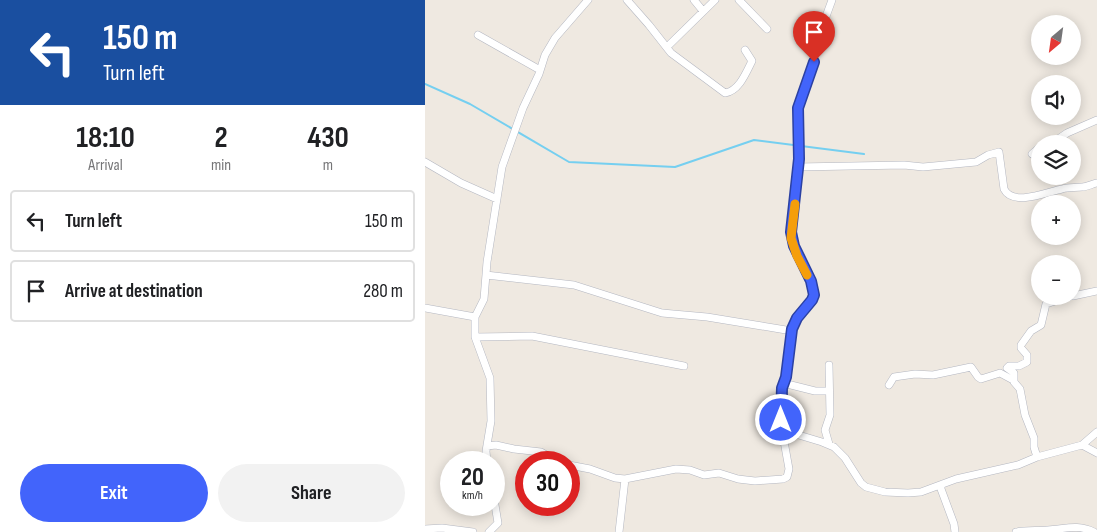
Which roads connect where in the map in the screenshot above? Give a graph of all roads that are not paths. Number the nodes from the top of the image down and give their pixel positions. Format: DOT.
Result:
graph roads {
  1 [pos="588,0"];
  2 [pos="627,0"];
  3 [pos="694,0"];
  4 [pos="715,0"];
  5 [pos="739,0"];
  6 [pos="832,0"];
  7 [pos="703,11"];
  8 [pos="767,29"];
  9 [pos="479,35"];
  10 [pos="667,47"];
  11 [pos="745,50"];
  12 [pos="540,70"];
  13 [pos="1097,120"];
  14 [pos="1064,135"];
  15 [pos="425,162"];
  16 [pos="798,166"];
  17 [pos="1097,183"];
  18 [pos="497,200"];
  19 [pos="486,274"];
  20 [pos="1097,291"];
  21 [pos="1081,294"];
  22 [pos="1046,305"];
  23 [pos="425,308"];
  24 [pos="475,317"];
  25 [pos="792,332"];
  26 [pos="475,337"];
  27 [pos="829,365"];
  28 [pos="684,366"];
  29 [pos="1013,380"];
  30 [pos="783,384"];
  31 [pos="889,385"];
  32 [pos="829,391"];
  33 [pos="782,430"];
  34 [pos="1097,432"];
  35 [pos="829,444"];
  36 [pos="1082,445"];
  37 [pos="487,446"];
  38 [pos="487,451"];
  39 [pos="532,451"];
  40 [pos="1097,453"];
  41 [pos="1037,457"];
  42 [pos="580,467"];
  43 [pos="625,479"];
  44 [pos="941,486"];
  45 [pos="497,516"];
  46 [pos="425,529"];
  47 [pos="442,530"];
  48 [pos="473,532"];
  49 [pos="489,532"];
  50 [pos="619,532"];
  51 [pos="955,532"];
  52 [pos="1016,532"];
  53 [pos="1094,532"];
  1 -- 12 [label="street"];
  2 -- 10 [label="street"];
  3 -- 7 [label="street"];
  4 -- 7 [label="street"];
  5 -- 8 [label="street"];
  6 -- 16 [label="street"];
  7 -- 10 [label="street"];
  9 -- 12 [label="street"];
  10 -- 11 [label="street"];
  12 -- 18 [label="street"];
  13 -- 14 [label="street"];
  15 -- 18 [label="street"];
  16 -- 17 [label="street"];
  16 -- 25 [label="street"];
  18 -- 19 [label="street"];
  19 -- 24 [label="street"];
  19 -- 25 [label="street"];
  20 -- 21 [label="street"];
  22 -- 29 [label="street"];
  23 -- 24 [label="street"];
  24 -- 26 [label="street"];
  25 -- 30 [label="street"];
  26 -- 28 [label="street"];
  26 -- 37 [label="street"];
  27 -- 32 [label="street"];
  29 -- 31 [label="street"];
  29 -- 41 [label="street"];
  30 -- 32 [label="street"];
  30 -- 33 [label="street"];
  32 -- 35 [label="street"];
  33 -- 35 [label="street"];
  33 -- 43 [label="street"];
  34 -- 36 [label="street"];
  35 -- 44 [label="street"];
  36 -- 40 [label="street"];
  36 -- 41 [label="street"];
  37 -- 38 [label="street"];
  37 -- 39 [label="street"];
  41 -- 44 [label="street"];
  42 -- 43 [label="street"];
  43 -- 50 [label="street"];
  44 -- 51 [label="street"];
  45 -- 49 [label="street"];
  46 -- 47 [label="street"];
  47 -- 48 [label="street"];
  52 -- 53 [label="street"];
}
